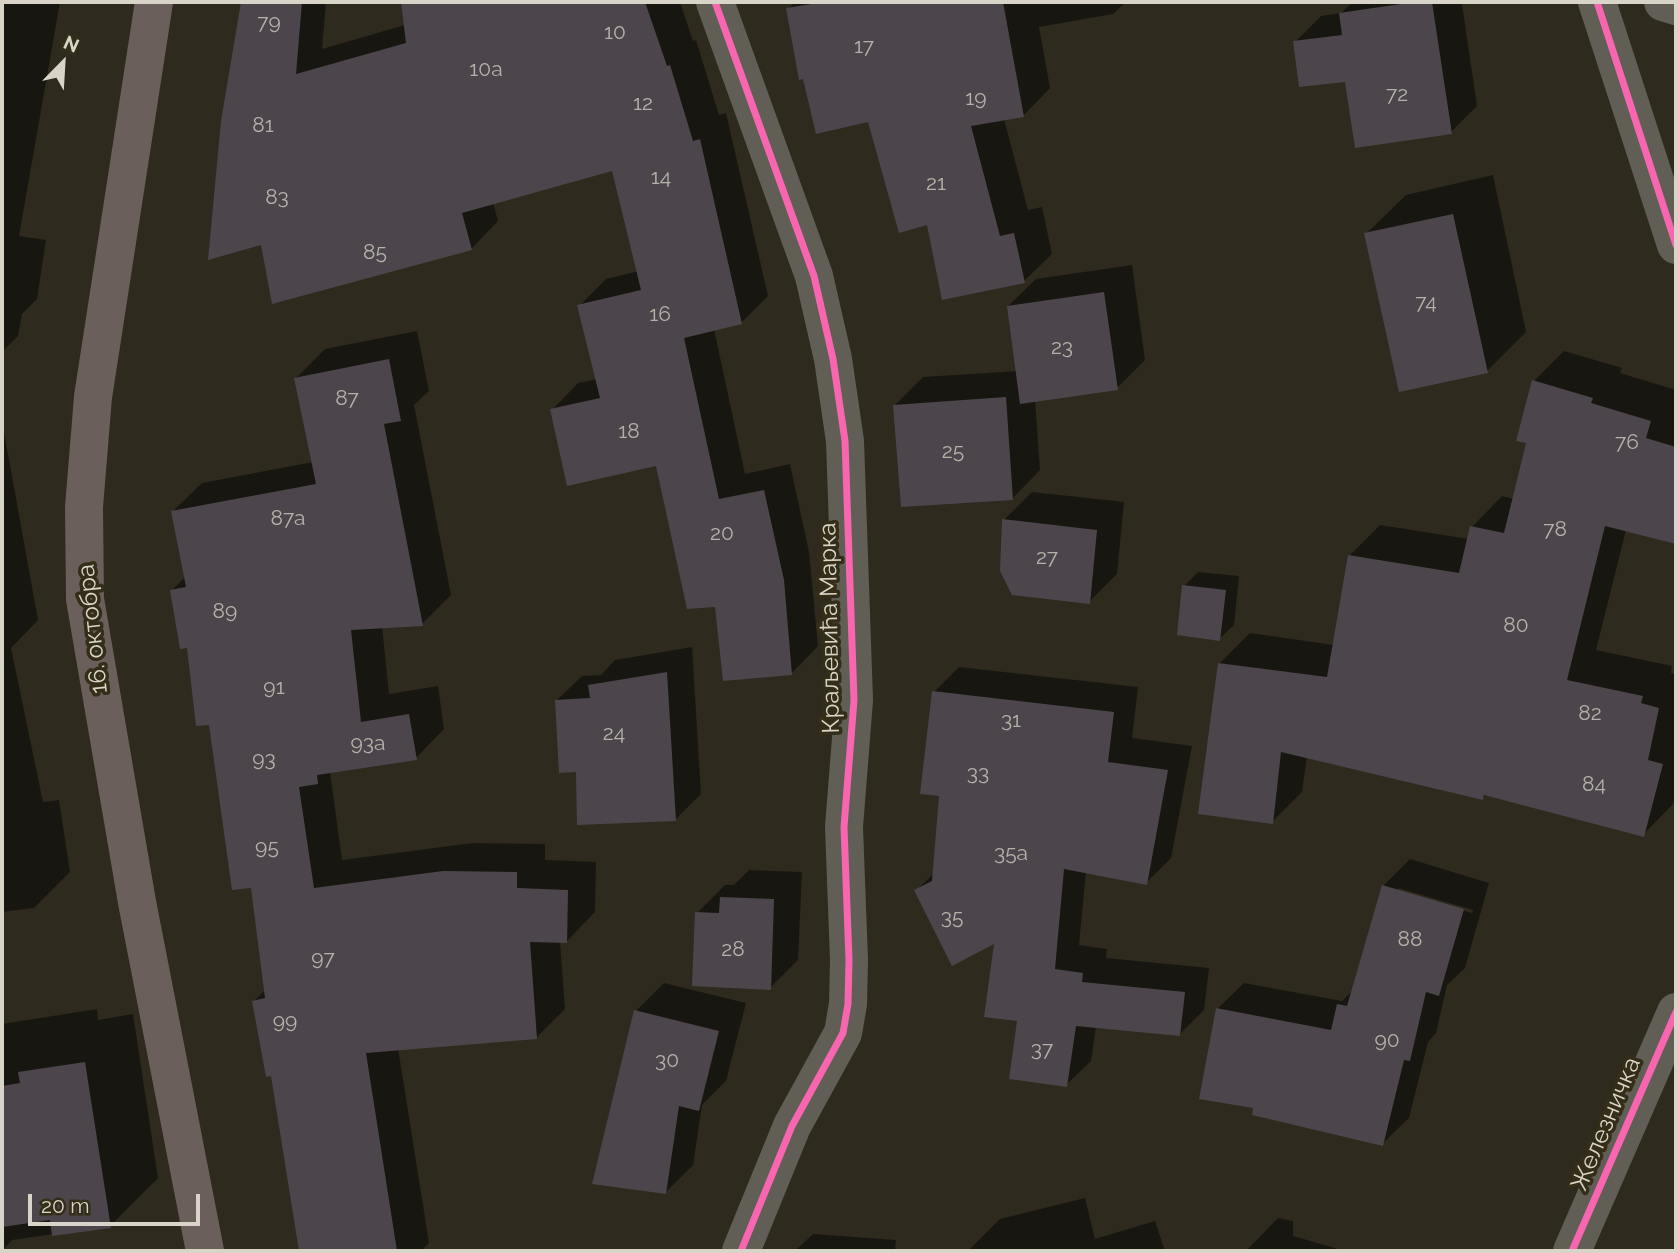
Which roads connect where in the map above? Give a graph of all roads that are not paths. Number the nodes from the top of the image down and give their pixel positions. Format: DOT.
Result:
graph roads {
  1 [pos="154,2"];
  2 [pos="715,2"];
  3 [pos="1597,2"];
  4 [pos="1663,2"];
  5 [pos="1676,6"];
  6 [pos="1676,245"];
  7 [pos="1676,1012"];
  8 [pos="205,1251"];
  9 [pos="741,1251"];
  10 [pos="1572,1251"];
  1 -- 8 [label="main road, 16. октобра"];
  2 -- 9 [label="street, Краљевића Марка"];
  3 -- 6 [label="street"];
  4 -- 5 [label="street"];
  7 -- 10 [label="street, Железничка"];
}
